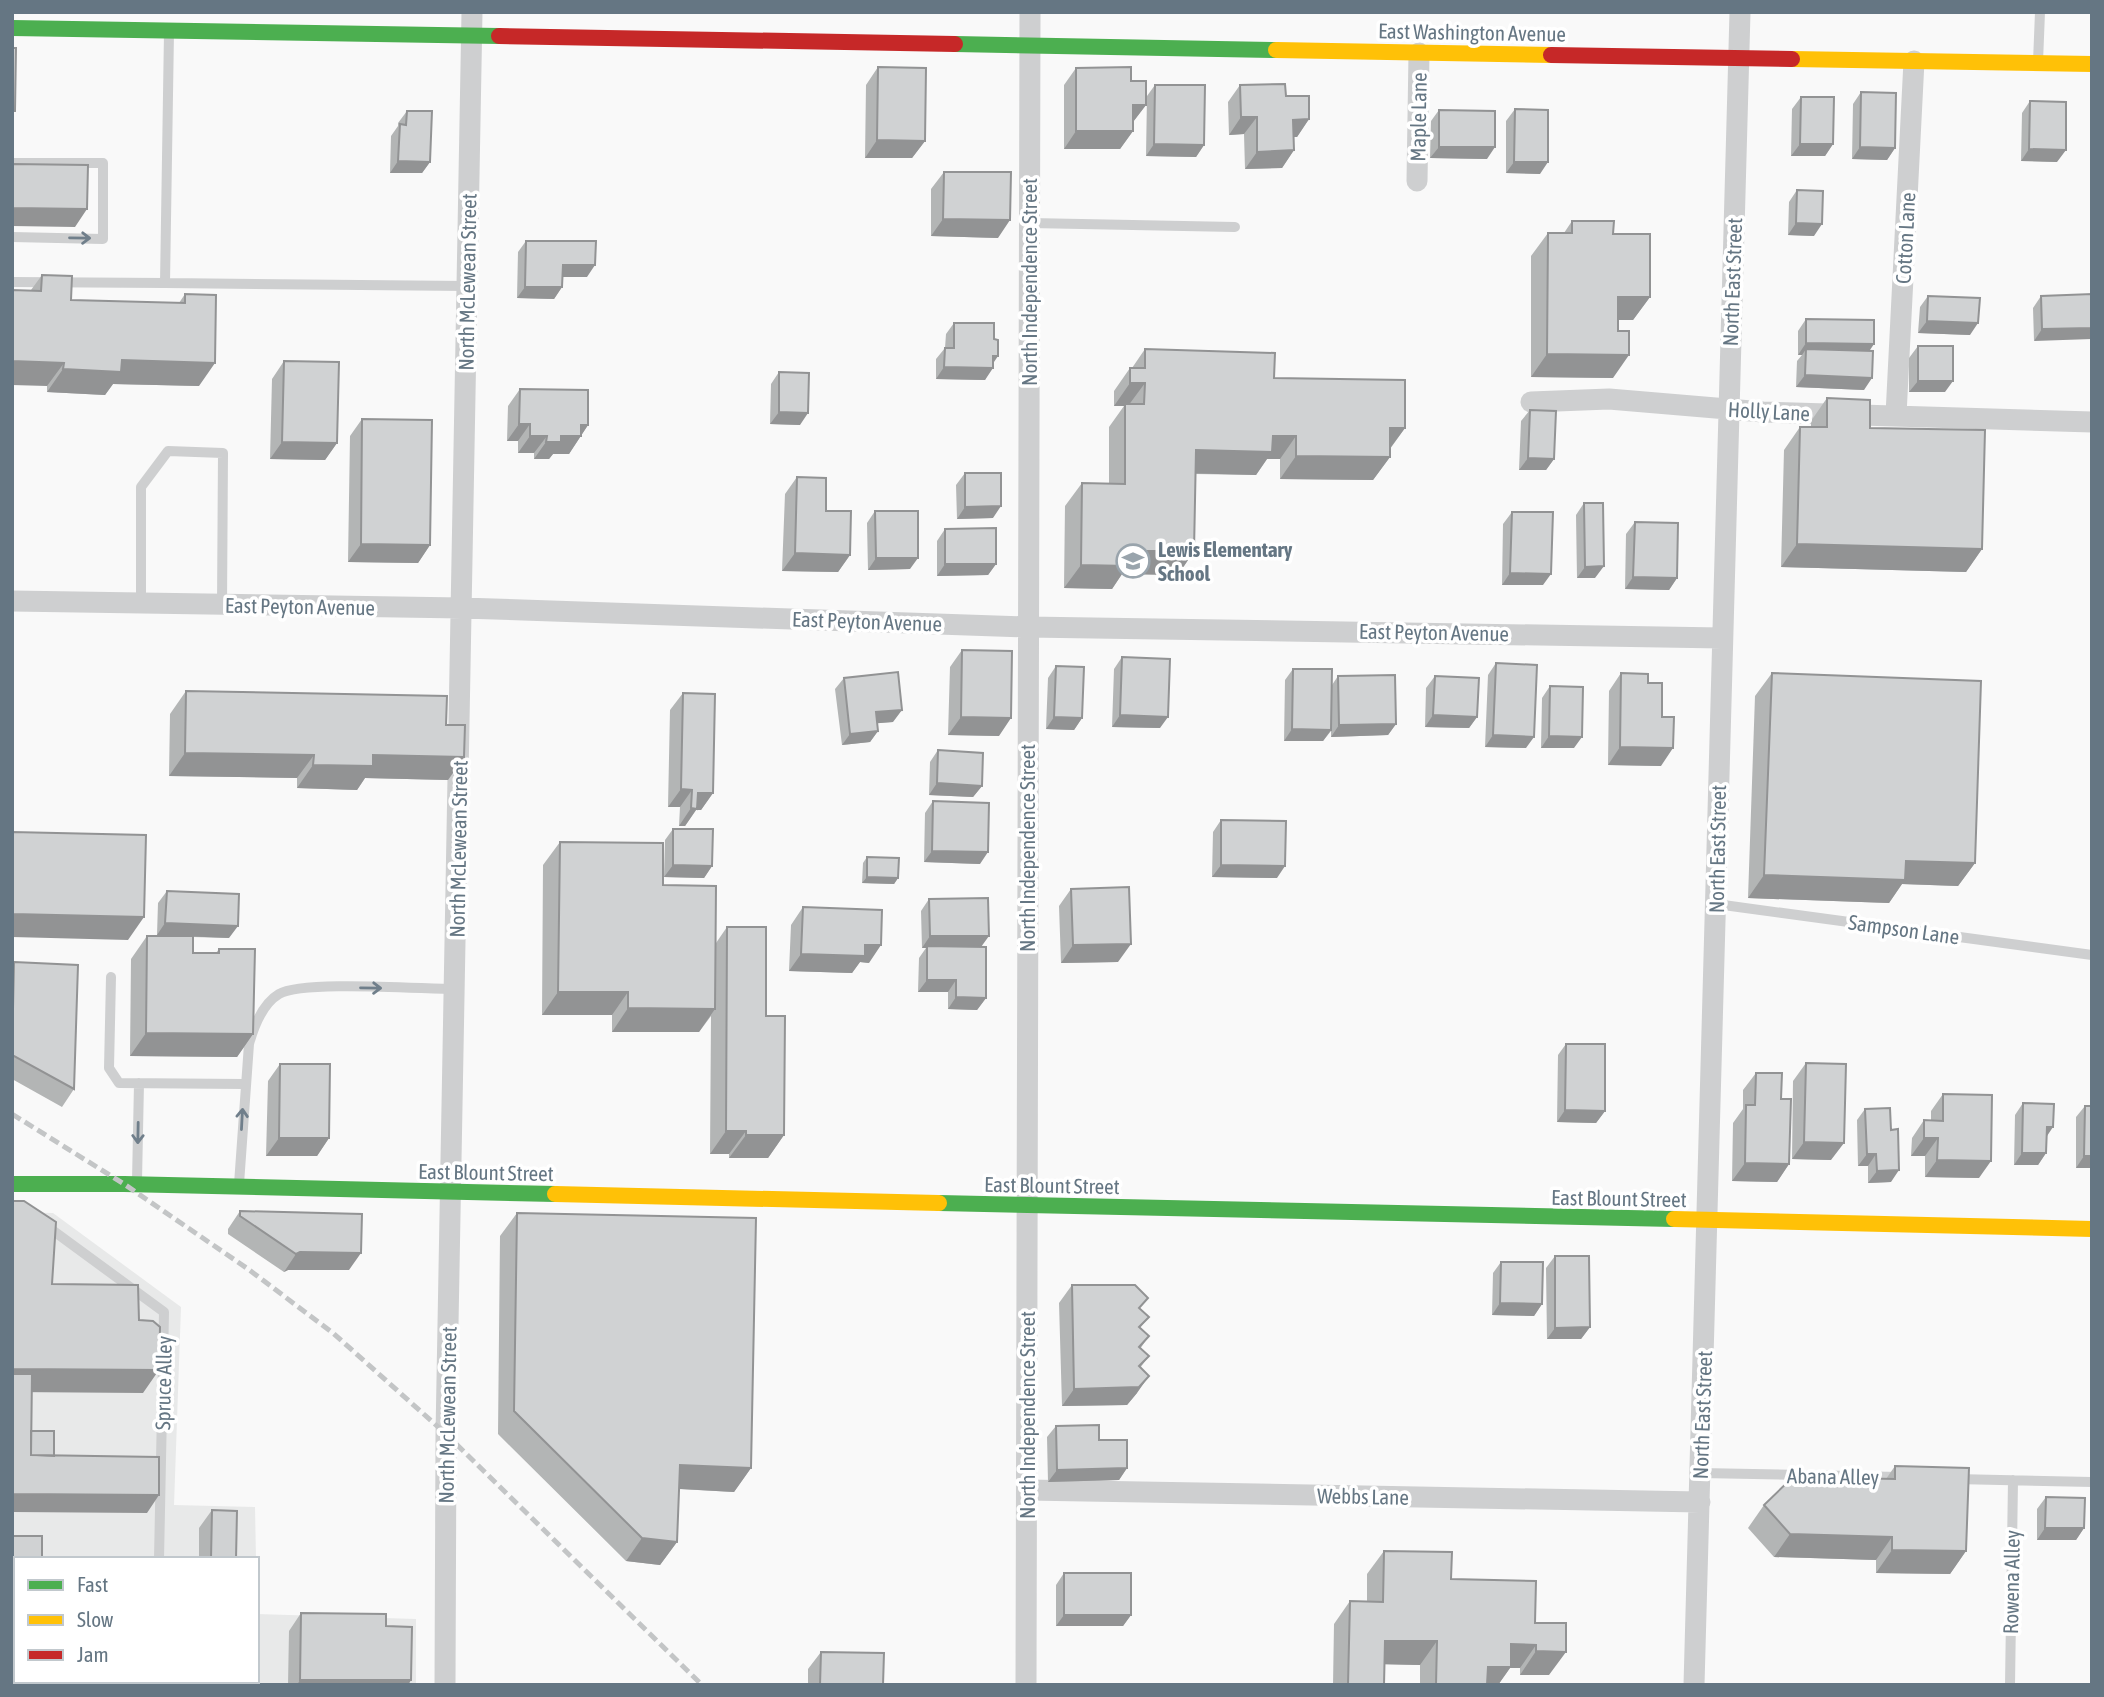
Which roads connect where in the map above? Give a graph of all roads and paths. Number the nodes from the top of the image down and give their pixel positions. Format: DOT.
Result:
graph roads {
  1 [pos="472,12"];
  2 [pos="1030,12"];
  3 [pos="1740,12"];
  4 [pos="2040,12"];
  5 [pos="12,28"];
  6 [pos="169,32"];
  7 [pos="472,36"];
  8 [pos="1030,46"];
  9 [pos="1419,52"];
  10 [pos="1739,58"];
  11 [pos="1914,61"];
  12 [pos="2038,63"];
  13 [pos="2092,64"];
  14 [pos="12,163"];
  15 [pos="1417,181"];
  16 [pos="1030,223"];
  17 [pos="1235,227"];
  18 [pos="12,237"];
  19 [pos="12,282"];
  20 [pos="165,283"];
  21 [pos="467,286"];
  22 [pos="1531,402"];
  23 [pos="1728,408"];
  24 [pos="1896,415"];
  25 [pos="2092,422"];
  26 [pos="12,601"];
  27 [pos="141,603"];
  28 [pos="222,605"];
  29 [pos="462,608"];
  30 [pos="1028,626"];
  31 [pos="1722,638"];
  32 [pos="1716,904"];
  33 [pos="2092,955"];
  34 [pos="111,977"];
  35 [pos="455,989"];
  36 [pos="139,1083"];
  37 [pos="244,1084"];
  38 [pos="12,1184"];
  39 [pos="137,1184"];
  40 [pos="238,1187"];
  41 [pos="452,1193"];
  42 [pos="1027,1205"];
  43 [pos="34,1217"];
  44 [pos="1708,1221"];
  45 [pos="2092,1229"];
  46 [pos="1700,1473"];
  47 [pos="1918,1478"];
  48 [pos="1945,1478"];
  49 [pos="2013,1480"];
  50 [pos="2092,1482"];
  51 [pos="1027,1490"];
  52 [pos="1700,1502"];
  53 [pos="159,1557"];
  54 [pos="445,1685"];
  55 [pos="1026,1685"];
  56 [pos="1694,1685"];
  57 [pos="2010,1685"];
  1 -- 7 [label="street, North McLewean Street"];
  2 -- 8 [label="street, North Independence Street"];
  3 -- 10 [label="street, North East Street"];
  4 -- 12 [label="lane"];
  5 -- 6 [label="street, East Washington Avenue"];
  6 -- 7 [label="street, East Washington Avenue"];
  6 -- 20 [label="lane"];
  7 -- 8 [label="street, East Washington Avenue"];
  7 -- 21 [label="street, North McLewean Street"];
  8 -- 9 [label="street, East Washington Avenue"];
  8 -- 16 [label="street, North Independence Street"];
  9 -- 10 [label="street, East Washington Avenue"];
  9 -- 15 [label="street, Maple Lane"];
  10 -- 11 [label="street, East Washington Avenue"];
  10 -- 23 [label="street, North East Street"];
  11 -- 12 [label="street, East Washington Avenue"];
  11 -- 24 [label="street, Cotton Lane"];
  12 -- 13 [label="street, East Washington Avenue"];
  18 -- 14 [label="lane, one-way"];
  16 -- 17 [label="lane"];
  16 -- 30 [label="street, North Independence Street"];
  19 -- 20 [label="lane"];
  20 -- 21 [label="lane"];
  21 -- 29 [label="street, North McLewean Street"];
  22 -- 23 [label="street, Holly Lane"];
  23 -- 24 [label="street, Holly Lane"];
  23 -- 31 [label="street, North East Street"];
  24 -- 25 [label="street, Holly Lane"];
  26 -- 27 [label="street, East Peyton Avenue"];
  27 -- 28 [label="street, East Peyton Avenue"];
  27 -- 28 [label="lane"];
  28 -- 29 [label="street, East Peyton Avenue"];
  29 -- 30 [label="street, East Peyton Avenue"];
  29 -- 35 [label="street, North McLewean Street"];
  30 -- 31 [label="street, East Peyton Avenue"];
  30 -- 42 [label="street, North Independence Street"];
  31 -- 32 [label="street, North East Street"];
  32 -- 33 [label="lane, Sampson Lane"];
  32 -- 44 [label="street, North East Street"];
  34 -- 36 [label="lane"];
  37 -- 35 [label="lane, one-way"];
  35 -- 41 [label="street, North McLewean Street"];
  36 -- 37 [label="lane"];
  36 -- 39 [label="lane, one-way"];
  40 -- 37 [label="lane, one-way"];
  38 -- 39 [label="street, East Blount Street"];
  39 -- 40 [label="street, East Blount Street"];
  40 -- 41 [label="street, East Blount Street"];
  41 -- 42 [label="street, East Blount Street"];
  41 -- 54 [label="street, North McLewean Street"];
  42 -- 44 [label="street, East Blount Street"];
  42 -- 51 [label="street, North Independence Street"];
  43 -- 53 [label="lane, Spruce Alley"];
  44 -- 45 [label="street, East Blount Street"];
  44 -- 46 [label="street, North East Street"];
  46 -- 47 [label="lane, Abana Alley"];
  46 -- 52 [label="street, North East Street"];
  48 -- 49 [label="lane"];
  49 -- 50 [label="lane"];
  49 -- 57 [label="lane, Rowena Alley"];
  51 -- 52 [label="street, Webbs Lane"];
  51 -- 55 [label="street, North Independence Street"];
  52 -- 56 [label="street, North East Street"];
}
